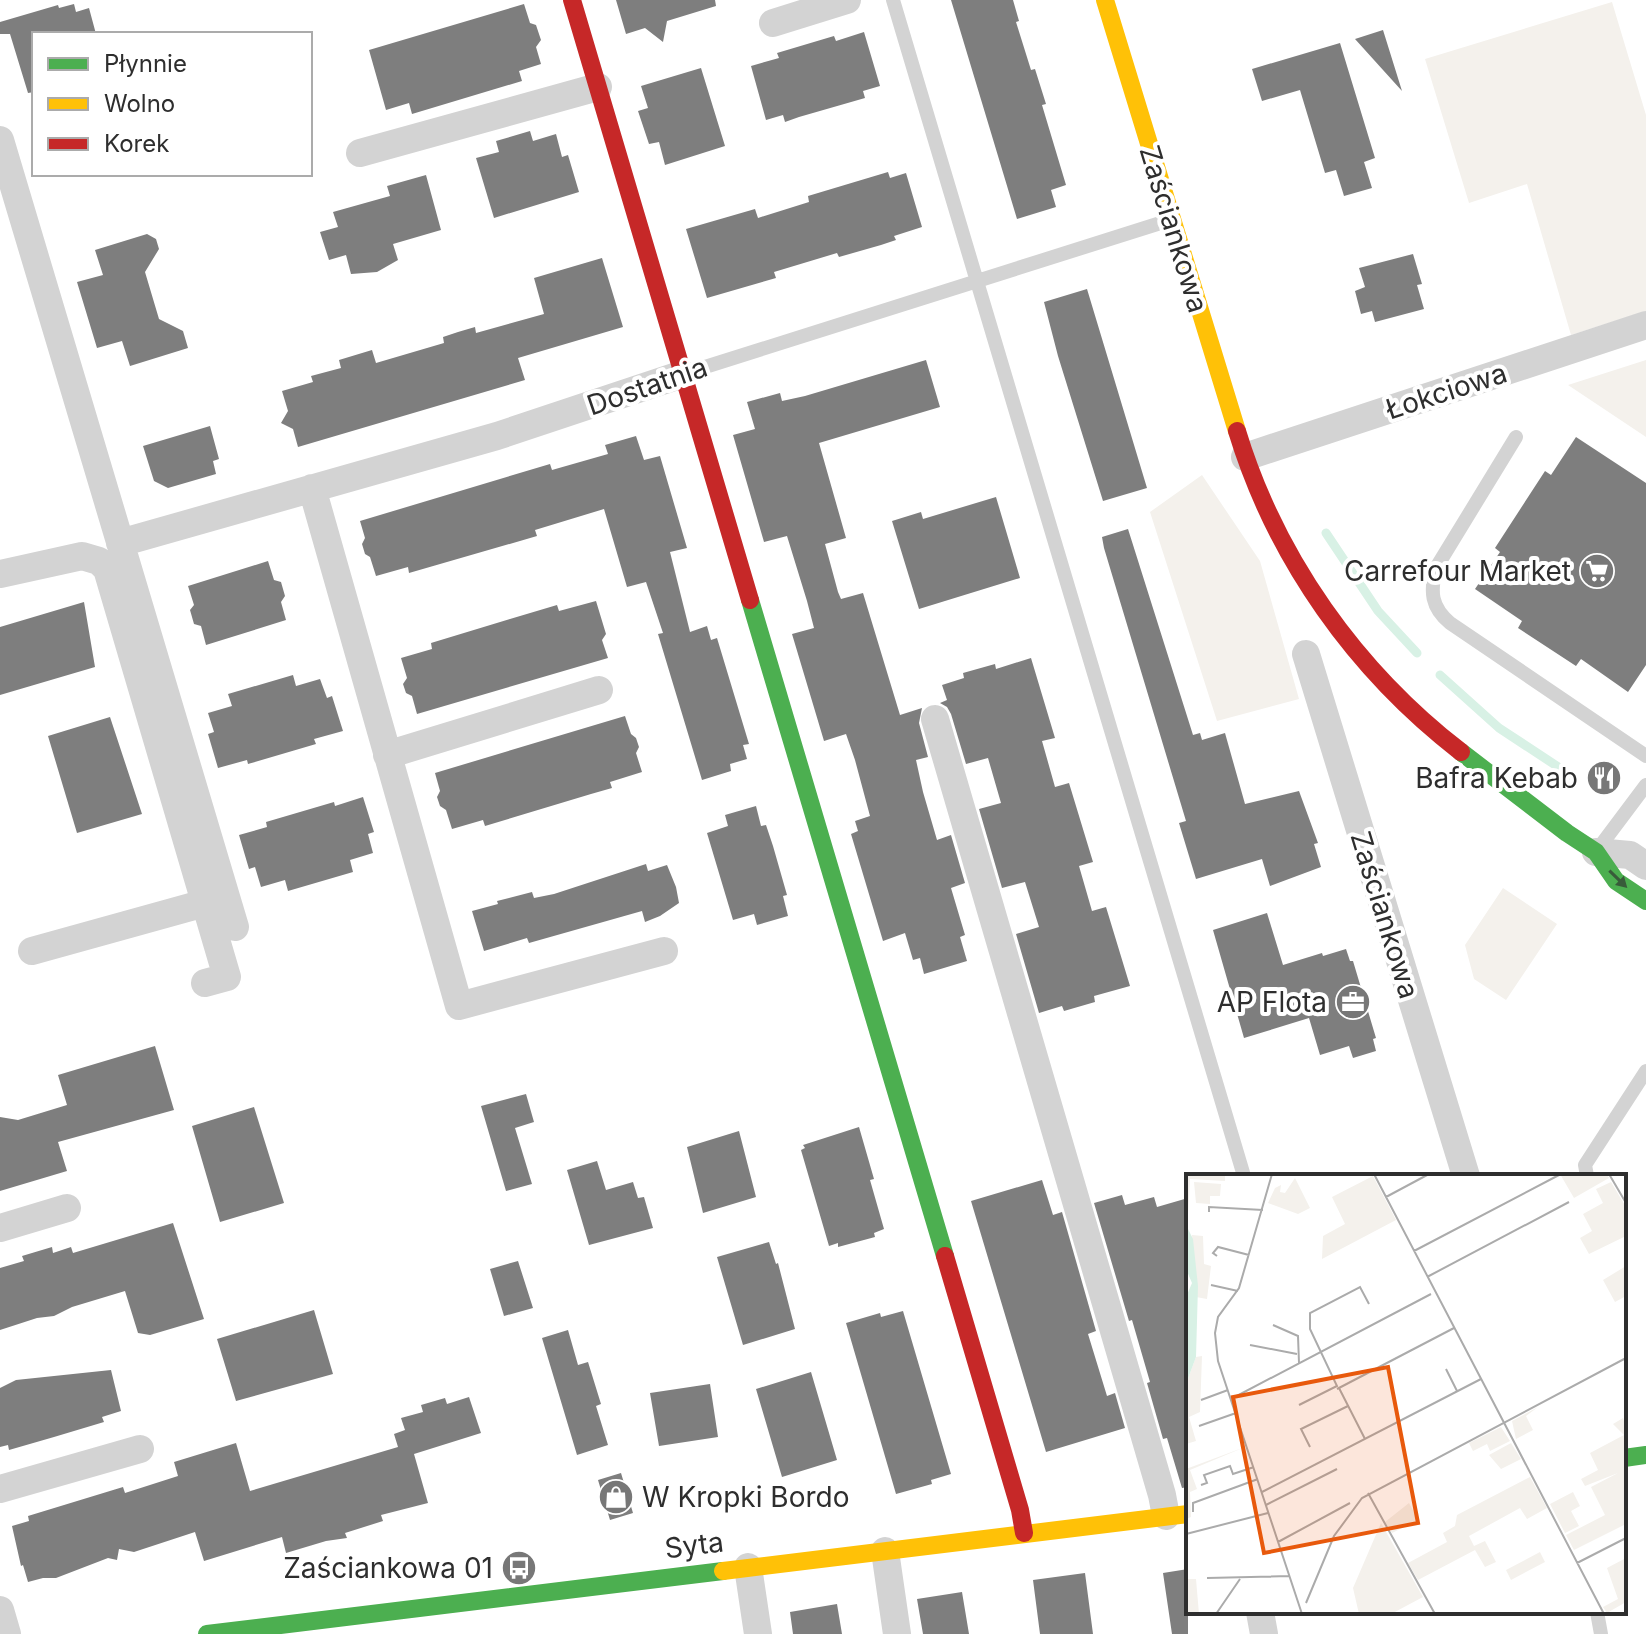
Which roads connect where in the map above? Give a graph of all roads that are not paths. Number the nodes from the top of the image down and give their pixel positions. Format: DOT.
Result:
graph roads {
  1 [pos="572,0"];
  2 [pos="847,0"];
  3 [pos="893,0"];
  4 [pos="1105,0"];
  5 [pos="773,23"];
  6 [pos="598,87"];
  7 [pos="0,140"];
  8 [pos="360,153"];
  9 [pos="1170,220"];
  10 [pos="976,280"];
  11 [pos="1646,325"];
  12 [pos="683,374"];
  13 [pos="1516,437"];
  14 [pos="1245,457"];
  15 [pos="312,488"];
  16 [pos="120,543"];
  17 [pos="0,574"];
  18 [pos="1306,654"];
  19 [pos="599,690"];
  20 [pos="935,719"];
  21 [pos="387,755"];
  22 [pos="1646,756"];
  23 [pos="1646,785"];
  24 [pos="1596,852"];
  25 [pos="1646,866"];
  26 [pos="1646,901"];
  27 [pos="205,903"];
  28 [pos="235,927"];
  29 [pos="32,951"];
  30 [pos="664,951"];
  31 [pos="205,983"];
  32 [pos="1646,1071"];
  33 [pos="1243,1174"];
  34 [pos="1465,1174"];
  35 [pos="1587,1174"];
  36 [pos="67,1208"];
  37 [pos="0,1228"];
  38 [pos="140,1449"];
  39 [pos="1646,1455"];
  40 [pos="1626,1458"];
  41 [pos="0,1489"];
  42 [pos="1177,1515"];
  43 [pos="1024,1533"];
  44 [pos="885,1551"];
  45 [pos="748,1567"];
  46 [pos="0,1610"];
  47 [pos="1260,1614"];
  48 [pos="1597,1614"];
  49 [pos="7,1634"];
  50 [pos="207,1634"];
  51 [pos="758,1634"];
  52 [pos="897,1634"];
  53 [pos="1264,1634"];
  54 [pos="1601,1634"];
  1 -- 6 [label="street"];
  2 -- 5 [label="street"];
  3 -- 10 [label="lane"];
  4 -- 9 [label="street, Zaściankowa"];
  6 -- 8 [label="street"];
  6 -- 12 [label="street"];
  7 -- 16 [label="street"];
  9 -- 10 [label="lane, Dostatnia"];
  9 -- 14 [label="street, Zaściankowa"];
  10 -- 12 [label="lane, Dostatnia"];
  10 -- 33 [label="lane"];
  11 -- 14 [label="street, Łokciowa"];
  12 -- 15 [label="street, Dostatnia"];
  12 -- 43 [label="street"];
  13 -- 22 [label="lane"];
  14 -- 24 [label="street, Zaściankowa"];
  15 -- 16 [label="street, Dostatnia"];
  15 -- 21 [label="street"];
  16 -- 28 [label="street"];
  17 -- 27 [label="street"];
  18 -- 34 [label="street, Zaściankowa"];
  19 -- 21 [label="street"];
  20 -- 42 [label="street"];
  21 -- 30 [label="street"];
  23 -- 24 [label="lane"];
  24 -- 25 [label="street"];
  24 -- 26 [label="street, Zaściankowa, one-way"];
  27 -- 29 [label="street"];
  27 -- 31 [label="street"];
  32 -- 35 [label="lane"];
  36 -- 37 [label="street"];
  38 -- 41 [label="street"];
  39 -- 40 [label="street"];
  42 -- 43 [label="street, Syta"];
  43 -- 44 [label="street, Syta"];
  44 -- 45 [label="street, Syta"];
  44 -- 52 [label="street"];
  45 -- 50 [label="street, Syta"];
  45 -- 51 [label="street"];
  46 -- 49 [label="street"];
  47 -- 53 [label="street"];
  48 -- 54 [label="lane"];
}
